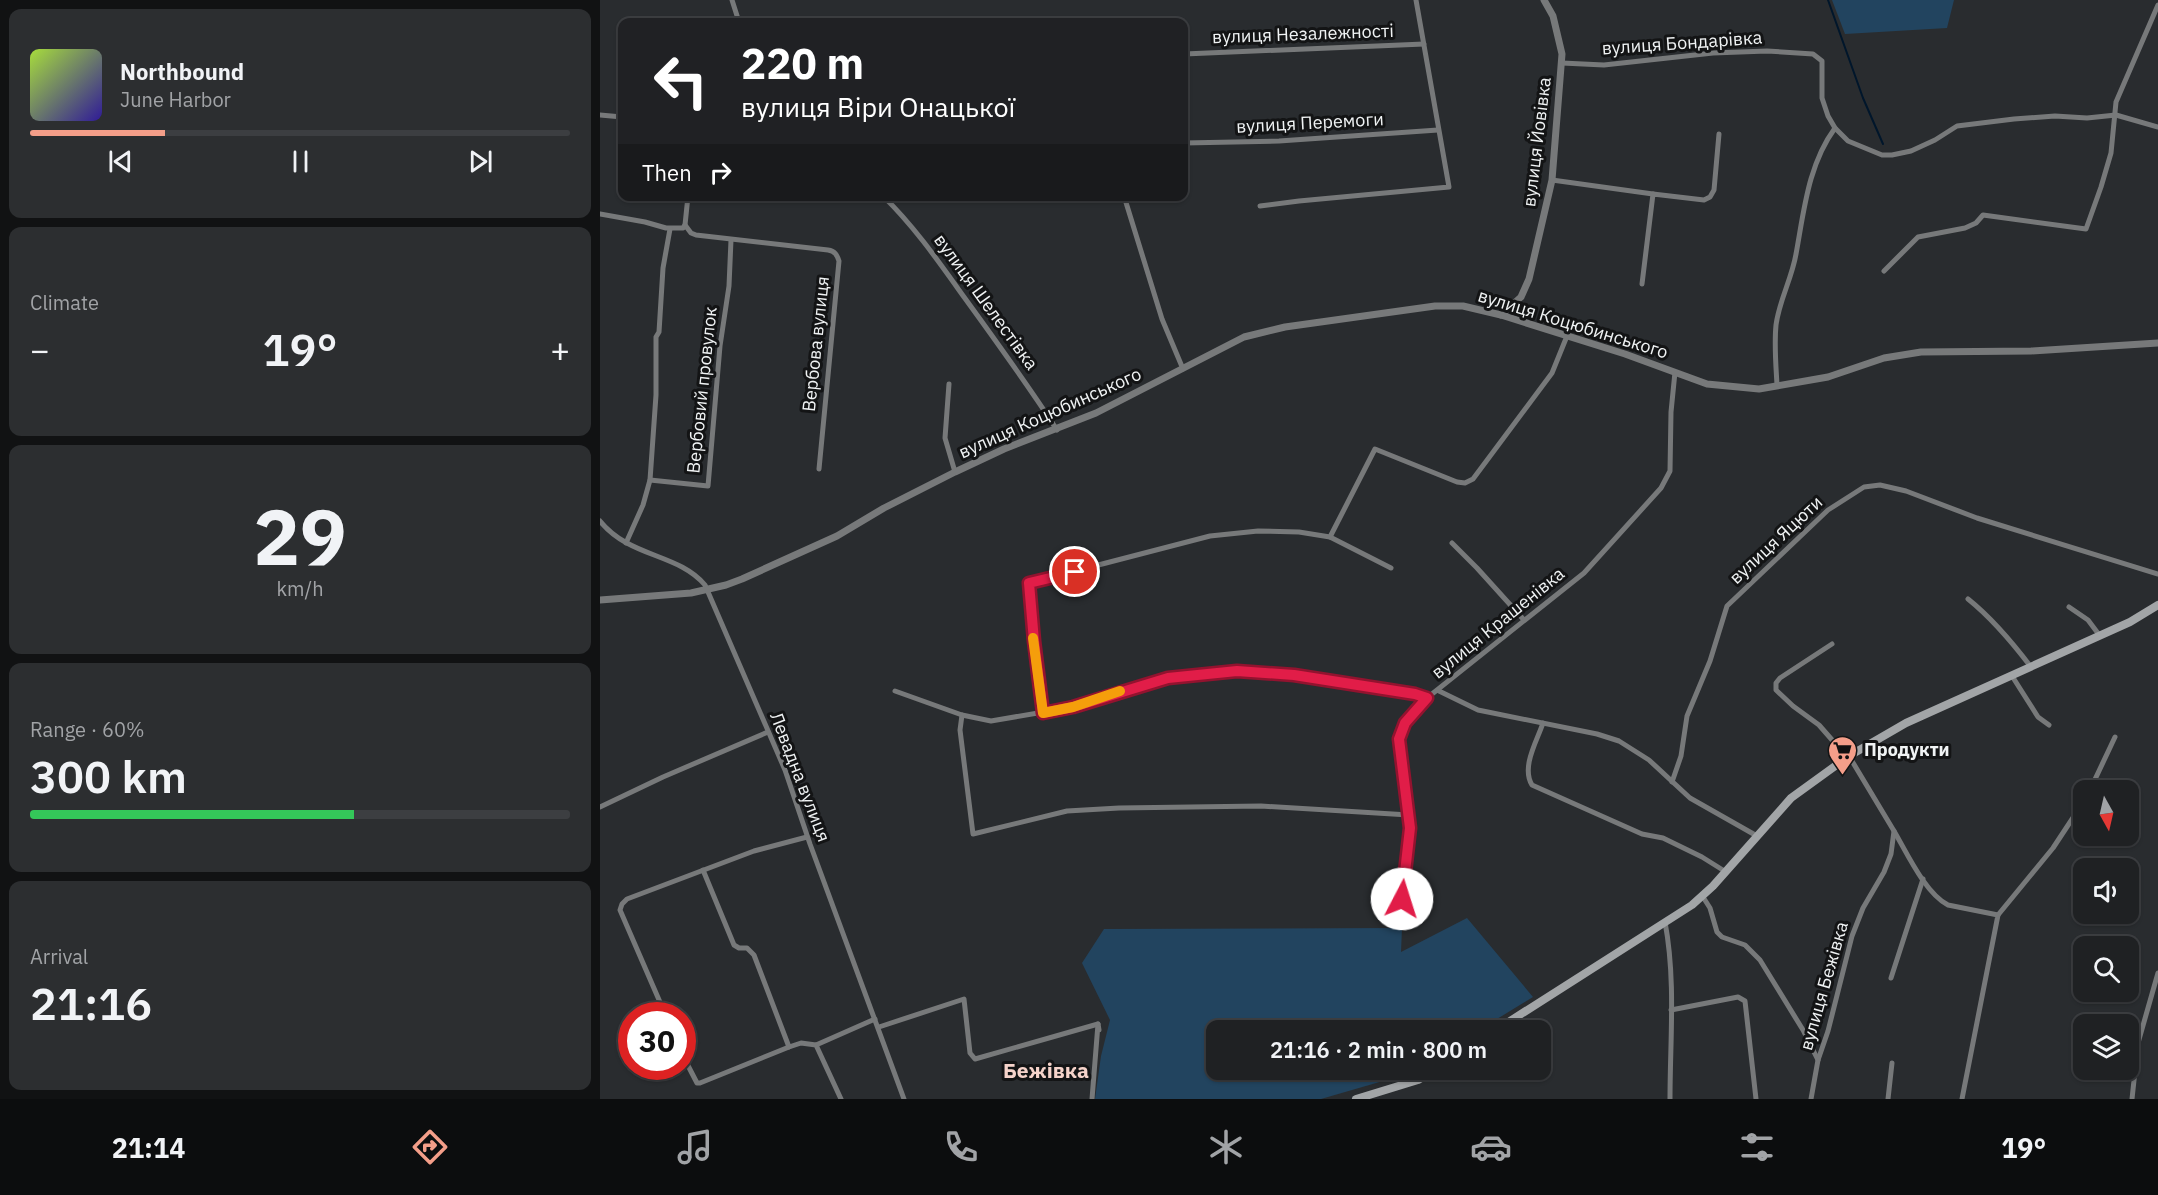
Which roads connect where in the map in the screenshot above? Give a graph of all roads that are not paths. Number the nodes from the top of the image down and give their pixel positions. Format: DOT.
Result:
graph roads {
  1 [pos="732,0"];
  2 [pos="1416,0"];
  3 [pos="1544,0"];
  4 [pos="2158,5"];
  5 [pos="738,18"];
  6 [pos="1424,44"];
  7 [pos="1188,54"];
  8 [pos="1562,63"];
  9 [pos="600,115"];
  10 [pos="2116,115"];
  11 [pos="618,117"];
  12 [pos="2158,127"];
  13 [pos="1834,128"];
  14 [pos="1437,130"];
  15 [pos="1719,134"];
  16 [pos="1188,143"];
  17 [pos="1552,180"];
  18 [pos="1653,195"];
  19 [pos="687,201"];
  20 [pos="888,201"];
  21 [pos="1126,201"];
  22 [pos="1260,206"];
  23 [pos="600,214"];
  24 [pos="685,225"];
  25 [pos="670,229"];
  26 [pos="731,240"];
  27 [pos="1884,271"];
  28 [pos="1642,284"];
  29 [pos="1501,315"];
  30 [pos="1567,336"];
  31 [pos="2158,344"];
  32 [pos="1183,369"];
  33 [pos="1675,372"];
  34 [pos="948,384"];
  35 [pos="1777,385"];
  36 [pos="1057,430"];
  37 [pos="819,469"];
  38 [pos="955,472"];
  39 [pos="650,480"];
  40 [pos="600,521"];
  41 [pos="1330,537"];
  42 [pos="626,543"];
  43 [pos="1452,543"];
  44 [pos="1392,568"];
  45 [pos="2158,574"];
  46 [pos="707,589"];
  47 [pos="1968,599"];
  48 [pos="600,600"];
  49 [pos="2158,605"];
  50 [pos="2069,607"];
  51 [pos="1524,620"];
  52 [pos="2100,636"];
  53 [pos="1832,644"];
  54 [pos="2031,667"];
  55 [pos="2012,676"];
  56 [pos="895,691"];
  57 [pos="1439,691"];
  58 [pos="1427,698"];
  59 [pos="1043,713"];
  60 [pos="962,716"];
  61 [pos="1543,723"];
  62 [pos="2049,725"];
  63 [pos="768,732"];
  64 [pos="2115,737"];
  65 [pos="1848,757"];
  66 [pos="2095,780"];
  67 [pos="1672,782"];
  68 [pos="600,807"];
  69 [pos="1409,815"];
  70 [pos="2073,818"];
  71 [pos="1894,831"];
  72 [pos="1757,836"];
  73 [pos="807,837"];
  74 [pos="703,870"];
  75 [pos="1726,872"];
  76 [pos="1923,879"];
  77 [pos="1703,897"];
  78 [pos="1998,915"];
  79 [pos="1401,916"];
  80 [pos="1665,922"];
  81 [pos="2158,973"];
  82 [pos="1891,978"];
  83 [pos="660,1002"];
  84 [pos="1671,1010"];
  85 [pos="875,1019"];
  86 [pos="1512,1020"];
  87 [pos="879,1027"];
  88 [pos="816,1045"];
  89 [pos="789,1047"];
  90 [pos="1818,1060"];
  91 [pos="1892,1063"];
  92 [pos="695,1080"];
  93 [pos="1418,1080"];
  94 [pos="841,1099"];
  95 [pos="904,1099"];
  96 [pos="1092,1099"];
  97 [pos="1356,1099"];
  98 [pos="1670,1099"];
  99 [pos="1756,1099"];
  100 [pos="1811,1099"];
  101 [pos="1888,1099"];
  102 [pos="1962,1099"];
  103 [pos="2132,1099"];
  1 -- 5 [label="street"];
  2 -- 6 [label="street"];
  3 -- 8 [label="street, вулиця Йовівка"];
  4 -- 10 [label="street"];
  6 -- 7 [label="street, вулиця Незалежності"];
  6 -- 14 [label="street"];
  8 -- 13 [label="street, вулиця Бондарівка"];
  8 -- 17 [label="street, вулиця Йовівка"];
  9 -- 11 [label="street"];
  10 -- 12 [label="street"];
  10 -- 13 [label="street"];
  10 -- 27 [label="street"];
  13 -- 35 [label="street"];
  14 -- 16 [label="street, вулиця Перемоги"];
  14 -- 22 [label="street"];
  15 -- 18 [label="street"];
  17 -- 18 [label="street"];
  17 -- 29 [label="street, вулиця Йовівка"];
  18 -- 28 [label="street"];
  19 -- 24 [label="street"];
  20 -- 36 [label="street, вулиця Шелестівка"];
  21 -- 32 [label="street"];
  23 -- 25 [label="street"];
  24 -- 25 [label="street"];
  24 -- 26 [label="street, Вербова вулиця"];
  25 -- 39 [label="street"];
  26 -- 37 [label="street, Вербова вулиця"];
  26 -- 39 [label="street, Вербовий провулок"];
  29 -- 30 [label="street, вулиця Коцюбинського"];
  29 -- 32 [label="street, вулиця Коцюбинського"];
  30 -- 33 [label="street, вулиця Коцюбинського"];
  30 -- 41 [label="street"];
  31 -- 35 [label="street, вулиця Коцюбинського"];
  32 -- 36 [label="street, вулиця Коцюбинського"];
  33 -- 35 [label="street, вулиця Коцюбинського"];
  33 -- 51 [label="street, вулиця Крашенівка"];
  34 -- 38 [label="street"];
  36 -- 38 [label="street, вулиця Коцюбинського"];
  38 -- 46 [label="street, вулиця Коцюбинського"];
  39 -- 42 [label="street"];
  40 -- 42 [label="street, Левадна вулиця"];
  41 -- 44 [label="street"];
  41 -- 59 [label="street"];
  42 -- 46 [label="street, Левадна вулиця"];
  43 -- 51 [label="street"];
  45 -- 67 [label="street, вулиця Яцюти"];
  46 -- 48 [label="street, вулиця Коцюбинського"];
  46 -- 63 [label="street, Левадна вулиця"];
  47 -- 54 [label="street"];
  49 -- 52 [label="main road"];
  50 -- 52 [label="street"];
  51 -- 57 [label="street, вулиця Крашенівка"];
  52 -- 54 [label="main road"];
  53 -- 65 [label="street"];
  54 -- 55 [label="main road"];
  55 -- 62 [label="street"];
  55 -- 65 [label="main road"];
  56 -- 60 [label="street"];
  57 -- 58 [label="street, вулиця Крашенівка"];
  57 -- 61 [label="street"];
  58 -- 59 [label="street"];
  58 -- 69 [label="street, вулиця Крашенівка"];
  59 -- 60 [label="street"];
  60 -- 69 [label="street"];
  61 -- 67 [label="street"];
  61 -- 75 [label="street"];
  63 -- 68 [label="street"];
  63 -- 73 [label="street, Левадна вулиця"];
  64 -- 66 [label="street"];
  65 -- 71 [label="street"];
  65 -- 72 [label="main road"];
  67 -- 72 [label="street"];
  69 -- 79 [label="street, вулиця Крашенівка"];
  70 -- 78 [label="street"];
  71 -- 76 [label="street"];
  71 -- 90 [label="street, вулиця Бежівка"];
  72 -- 75 [label="main road"];
  73 -- 74 [label="street"];
  73 -- 85 [label="street, Левадна вулиця"];
  74 -- 83 [label="street"];
  74 -- 89 [label="street"];
  75 -- 77 [label="main road"];
  76 -- 78 [label="street"];
  76 -- 82 [label="street"];
  77 -- 80 [label="main road"];
  77 -- 90 [label="street"];
  78 -- 102 [label="street"];
  80 -- 84 [label="street"];
  80 -- 86 [label="main road"];
  81 -- 103 [label="street"];
  84 -- 98 [label="street"];
  84 -- 99 [label="street"];
  85 -- 87 [label="street, Левадна вулиця"];
  85 -- 88 [label="street"];
  87 -- 95 [label="street, Левадна вулиця"];
  87 -- 96 [label="street"];
  88 -- 89 [label="street"];
  88 -- 94 [label="street"];
  89 -- 92 [label="street"];
  90 -- 100 [label="street, вулиця Бежівка"];
  91 -- 101 [label="street"];
  93 -- 97 [label="main road"];
}
